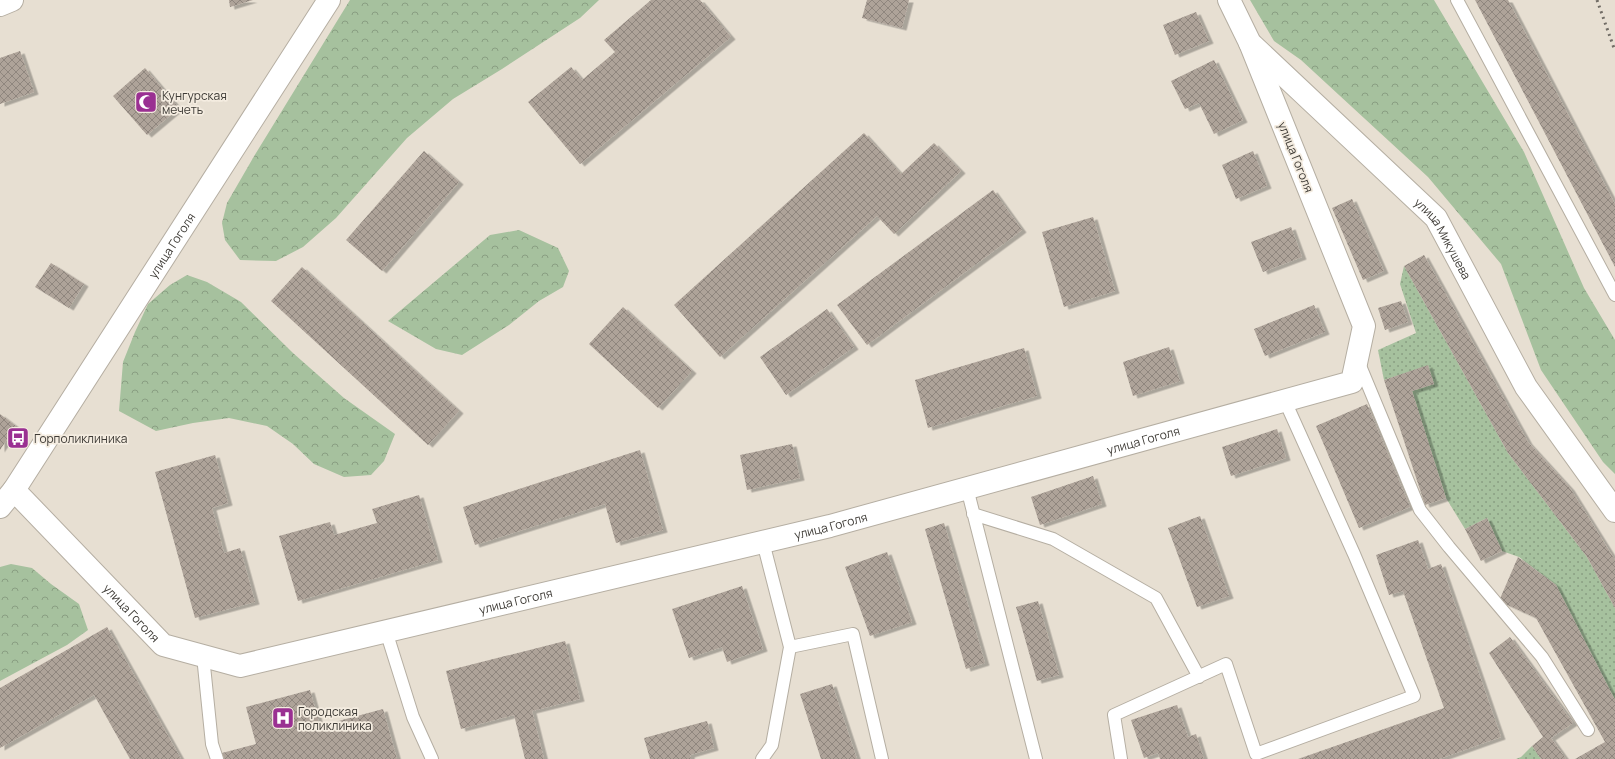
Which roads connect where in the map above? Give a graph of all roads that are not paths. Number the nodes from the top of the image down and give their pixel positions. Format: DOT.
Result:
graph roads {
  1 [pos="12,0"];
  2 [pos="329,0"];
  3 [pos="1229,0"];
  4 [pos="1457,0"];
  5 [pos="0,5"];
  6 [pos="1250,44"];
  7 [pos="1615,295"];
  8 [pos="1357,358"];
  9 [pos="1285,401"];
  10 [pos="967,488"];
  11 [pos="14,490"];
  12 [pos="0,507"];
  13 [pos="1615,511"];
  14 [pos="973,514"];
  15 [pos="763,542"];
  16 [pos="386,631"];
  17 [pos="790,647"];
  18 [pos="203,656"];
  19 [pos="1199,677"];
  20 [pos="1588,730"];
  21 [pos="217,759"];
  22 [pos="432,759"];
  23 [pos="762,759"];
  24 [pos="882,759"];
  25 [pos="1036,759"];
  26 [pos="1121,759"];
  1 -- 5 [label="street"];
  2 -- 11 [label="street, улица Гоголя"];
  3 -- 6 [label="street, улица Микушева"];
  4 -- 7 [label="lane"];
  6 -- 8 [label="street, улица Гоголя"];
  6 -- 13 [label="street, улица Микушева"];
  8 -- 9 [label="street, улица Гоголя"];
  8 -- 20 [label="lane"];
  9 -- 10 [label="street, улица Гоголя"];
  9 -- 19 [label="lane"];
  10 -- 14 [label="lane"];
  10 -- 15 [label="street, улица Гоголя"];
  11 -- 12 [label="street, улица Гоголя"];
  11 -- 18 [label="street, улица Гоголя"];
  14 -- 19 [label="lane"];
  14 -- 25 [label="lane"];
  15 -- 16 [label="street, улица Гоголя"];
  15 -- 17 [label="lane"];
  16 -- 18 [label="street, улица Гоголя"];
  16 -- 22 [label="lane"];
  17 -- 23 [label="lane"];
  17 -- 24 [label="lane"];
  18 -- 21 [label="lane"];
  19 -- 26 [label="lane"];
}
